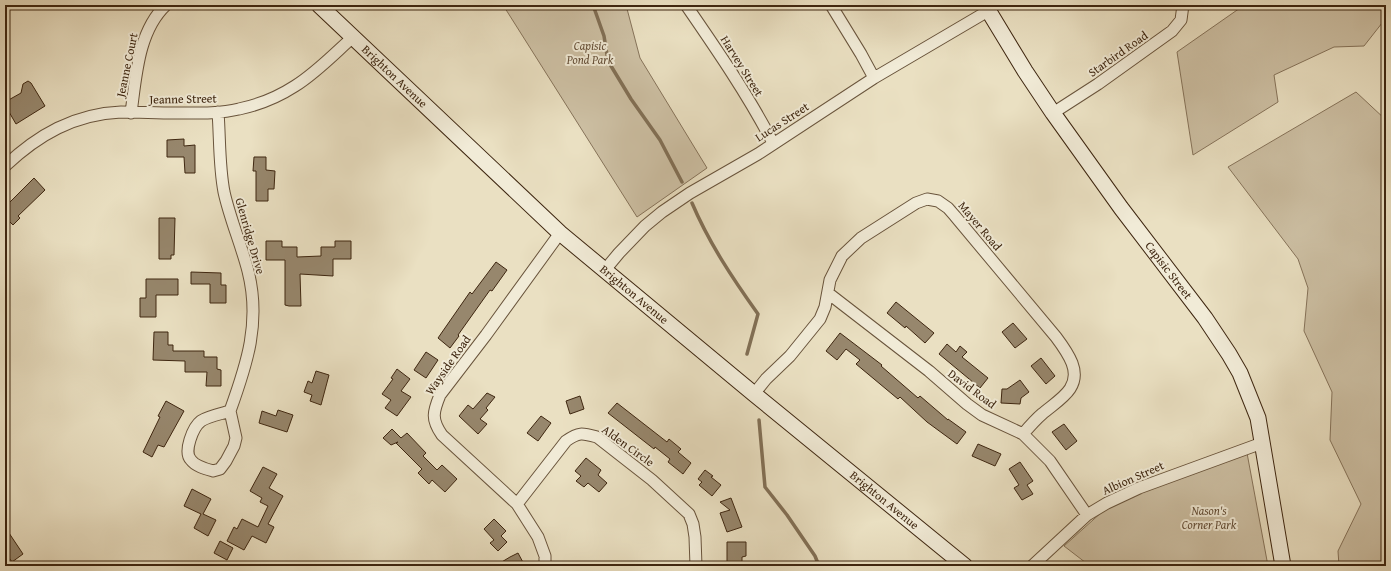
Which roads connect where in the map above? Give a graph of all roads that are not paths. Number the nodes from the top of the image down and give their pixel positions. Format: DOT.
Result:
graph roads {
  1 [pos="166,5"];
  2 [pos="319,5"];
  3 [pos="686,5"];
  4 [pos="831,5"];
  5 [pos="1183,5"];
  6 [pos="986,8"];
  7 [pos="353,37"];
  8 [pos="874,78"];
  9 [pos="131,112"];
  10 [pos="218,112"];
  11 [pos="1053,113"];
  12 [pos="773,143"];
  13 [pos="5,166"];
  14 [pos="560,233"];
  15 [pos="604,271"];
  16 [pos="828,293"];
  17 [pos="754,394"];
  18 [pos="230,411"];
  19 [pos="1023,434"];
  20 [pos="1262,443"];
  21 [pos="517,504"];
  22 [pos="1087,515"];
  23 [pos="963,565"];
  24 [pos="545,566"];
  25 [pos="696,566"];
  26 [pos="1032,566"];
  27 [pos="1283,566"];
  1 -- 9 [label="street, Jeanne Court"];
  2 -- 7 [label="main road, Brighton Avenue"];
  3 -- 12 [label="street, Harvey Street"];
  4 -- 8 [label="street"];
  5 -- 11 [label="street, Starbird Road"];
  6 -- 8 [label="street, Lucas Street"];
  6 -- 11 [label="main road, Capisic Street"];
  7 -- 10 [label="street, Jeanne Street"];
  7 -- 14 [label="main road, Brighton Avenue"];
  8 -- 12 [label="street, Lucas Street"];
  9 -- 10 [label="street, Jeanne Street"];
  9 -- 13 [label="street, Jeanne Street"];
  10 -- 18 [label="street, Glenridge Drive"];
  11 -- 20 [label="main road, Capisic Street"];
  12 -- 15 [label="street, Lucas Street"];
  14 -- 15 [label="main road, Brighton Avenue"];
  14 -- 21 [label="street, Wayside Road"];
  15 -- 17 [label="main road, Brighton Avenue"];
  16 -- 17 [label="street, Mayer Road"];
  16 -- 19 [label="street, David Road"];
  16 -- 19 [label="street, Mayer Road"];
  17 -- 23 [label="main road, Brighton Avenue"];
  18 -- 18 [label="street"];
  19 -- 22 [label="street, David Road"];
  20 -- 22 [label="street, Albion Street"];
  20 -- 27 [label="main road, Capisic Street"];
  21 -- 24 [label="street, Wayside Road"];
  21 -- 25 [label="street, Alden Circle"];
  22 -- 26 [label="street, Albion Street"];
}
